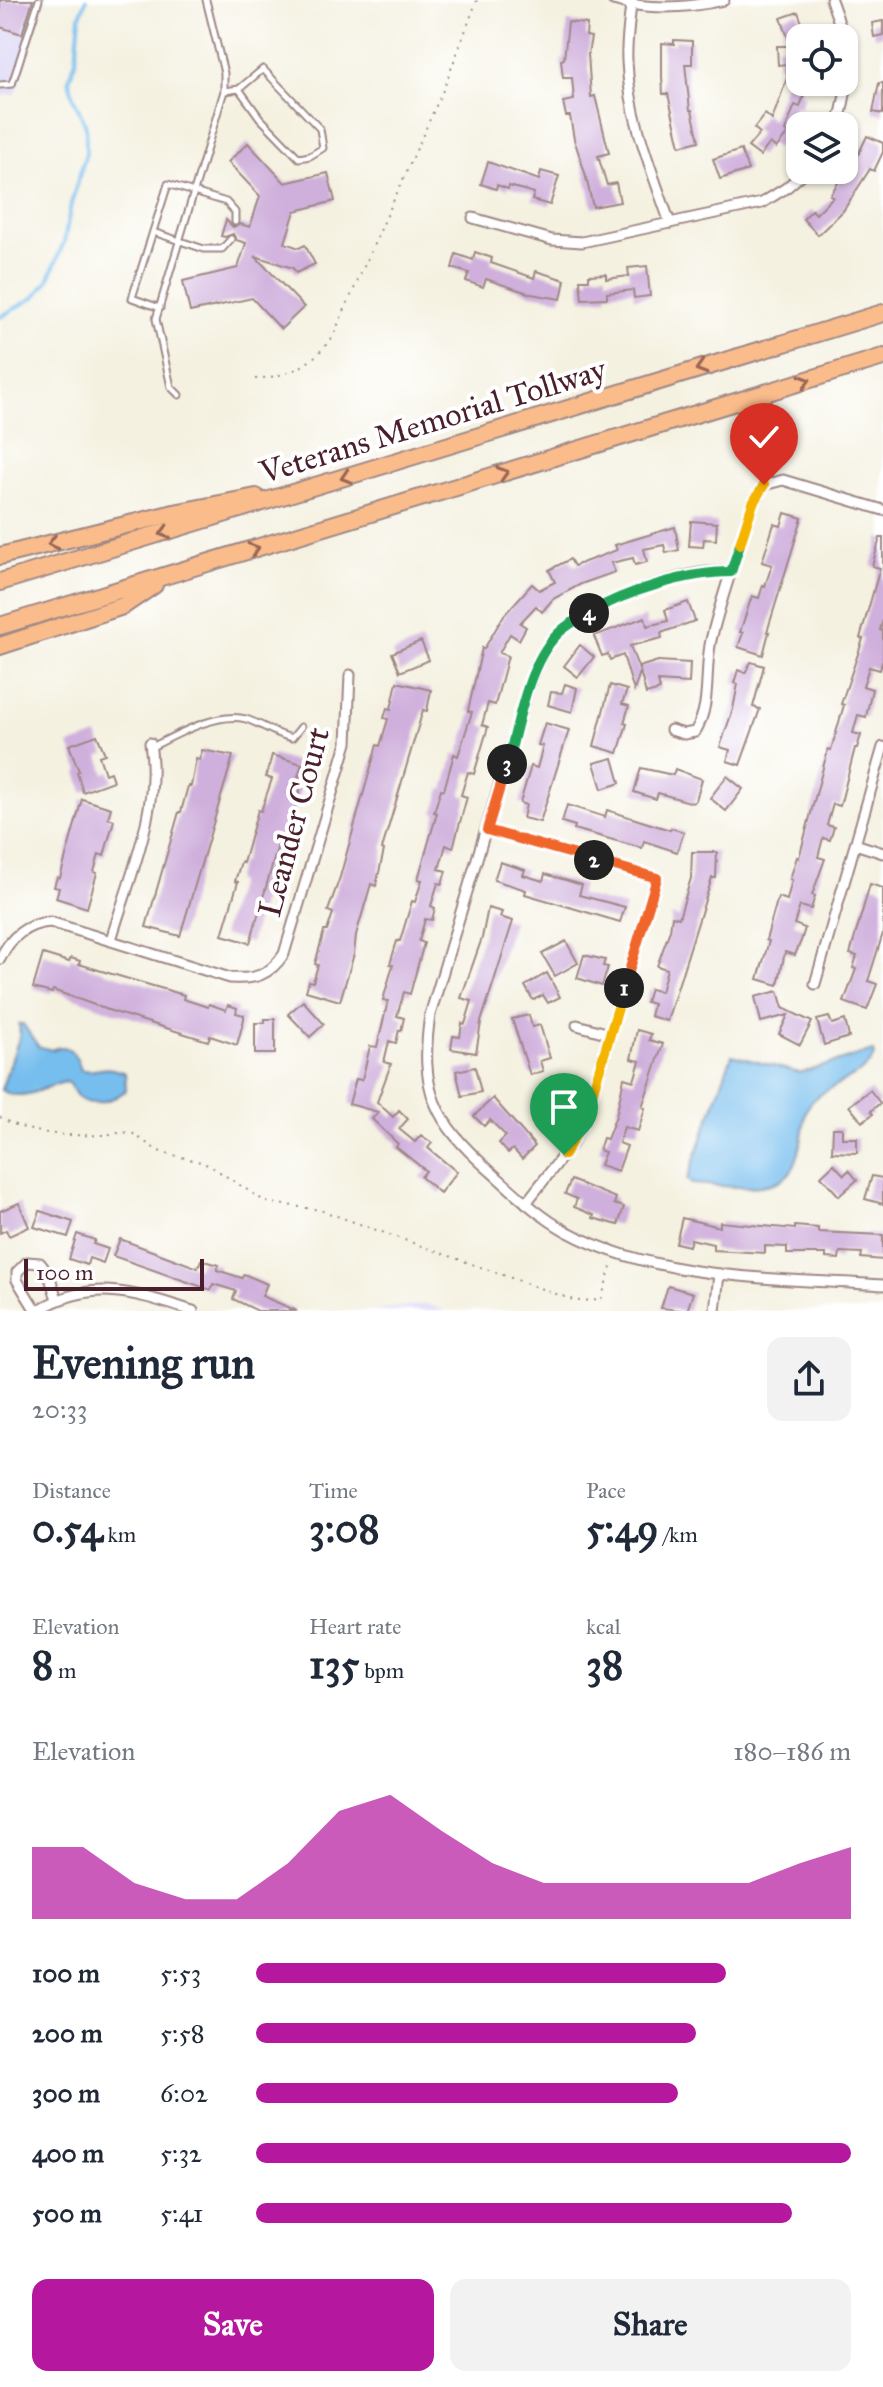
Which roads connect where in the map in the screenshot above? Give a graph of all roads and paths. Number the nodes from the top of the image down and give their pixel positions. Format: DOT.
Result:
graph roads {
  1 [pos="39,0"];
  2 [pos="206,0"];
  3 [pos="477,0"];
  4 [pos="613,0"];
  5 [pos="724,0"];
  6 [pos="831,0"];
  7 [pos="631,5"];
  8 [pos="0,85"];
  9 [pos="239,89"];
  10 [pos="224,91"];
  11 [pos="841,112"];
  12 [pos="791,184"];
  13 [pos="194,192"];
  14 [pos="473,218"];
  15 [pos="235,222"];
  16 [pos="670,223"];
  17 [pos="153,232"];
  18 [pos="231,239"];
  19 [pos="180,240"];
  20 [pos="160,308"];
  21 [pos="883,313"];
  22 [pos="883,357"];
  23 [pos="255,379"];
  24 [pos="179,395"];
  25 [pos="293,494"];
  26 [pos="883,510"];
  27 [pos="0,556"];
  28 [pos="731,572"];
  29 [pos="166,576"];
  30 [pos="0,582"];
  31 [pos="0,626"];
  32 [pos="0,646"];
  33 [pos="350,675"];
  34 [pos="301,727"];
  35 [pos="671,730"];
  36 [pos="150,746"];
  37 [pos="883,747"];
  38 [pos="487,830"];
  39 [pos="855,844"];
  40 [pos="883,853"];
  41 [pos="111,940"];
  42 [pos="0,959"];
  43 [pos="815,984"];
  44 [pos="577,1025"];
  45 [pos="610,1034"];
  46 [pos="0,1117"];
  47 [pos="526,1203"];
  48 [pos="616,1251"];
  49 [pos="719,1274"];
  50 [pos="883,1285"];
  51 [pos="57,1299"];
  52 [pos="37,1311"];
  53 [pos="193,1311"];
  54 [pos="715,1311"];
  1 -- 8 [label="lane"];
  2 -- 10 [label="lane"];
  3 -- 23 [label="path"];
  4 -- 7 [label="street"];
  5 -- 7 [label="street"];
  6 -- 11 [label="street"];
  7 -- 16 [label="street"];
  9 -- 9 [label="lane"];
  9 -- 10 [label="lane"];
  10 -- 13 [label="lane"];
  12 -- 16 [label="street"];
  13 -- 15 [label="lane"];
  13 -- 17 [label="lane"];
  13 -- 19 [label="lane"];
  14 -- 16 [label="street"];
  17 -- 19 [label="lane"];
  17 -- 20 [label="lane"];
  18 -- 19 [label="lane"];
  19 -- 20 [label="lane"];
  20 -- 24 [label="lane"];
  21 -- 25 [label="highway, Veterans Memorial Tollway, one-way"];
  29 -- 22 [label="highway, one-way"];
  25 -- 27 [label="highway, one-way"];
  25 -- 30 [label="highway, Veterans Memorial Tollway, one-way"];
  26 -- 28 [label="street"];
  28 -- 35 [label="street"];
  28 -- 38 [label="street"];
  29 -- 31 [label="highway"];
  29 -- 32 [label="highway"];
  33 -- 41 [label="street, Leander Court"];
  34 -- 36 [label="lane"];
  36 -- 41 [label="street"];
  37 -- 39 [label="street"];
  38 -- 45 [label="street"];
  38 -- 47 [label="street"];
  39 -- 40 [label="street"];
  39 -- 43 [label="street"];
  41 -- 42 [label="street"];
  44 -- 45 [label="street"];
  45 -- 47 [label="street"];
  46 -- 48 [label="path"];
  47 -- 48 [label="street"];
  48 -- 49 [label="street"];
  49 -- 50 [label="street"];
  49 -- 54 [label="street"];
  51 -- 52 [label="street"];
  51 -- 52 [label="street"];
  51 -- 53 [label="street"];
}
